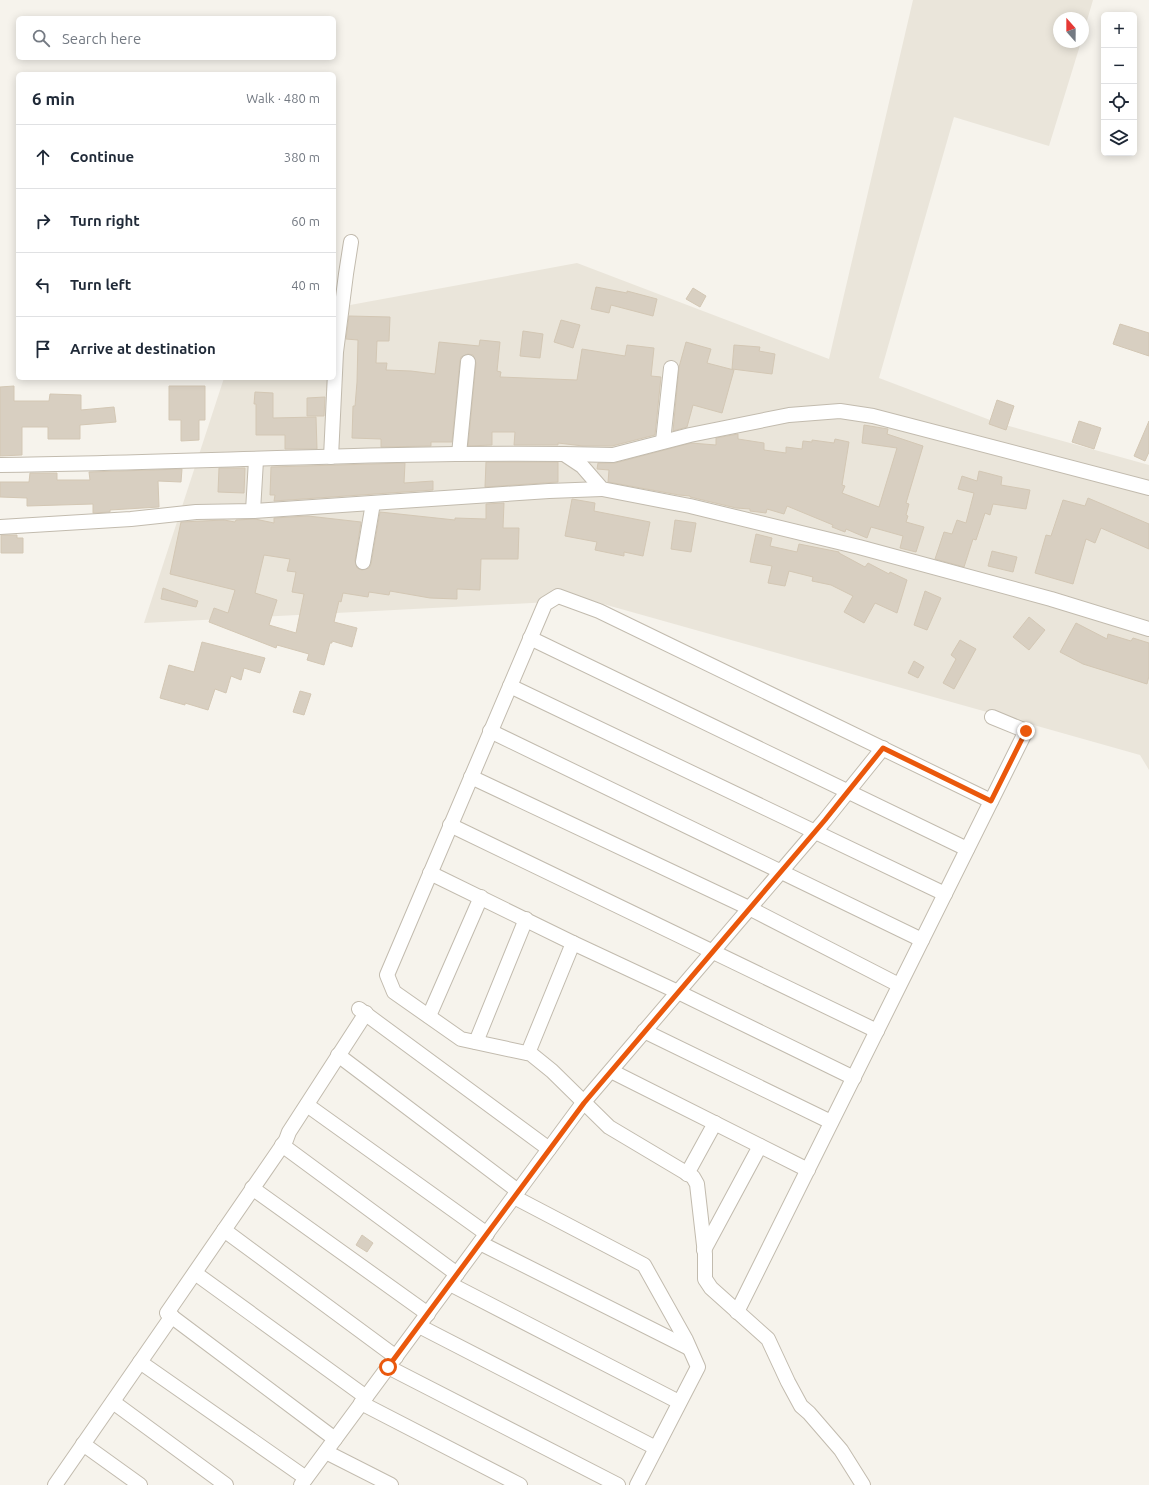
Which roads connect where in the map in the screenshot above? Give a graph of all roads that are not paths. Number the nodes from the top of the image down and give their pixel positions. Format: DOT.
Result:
graph roads {
  1 [pos="351,242"];
  2 [pos="336,352"];
  3 [pos="468,362"];
  4 [pos="671,368"];
  5 [pos="335,380"];
  6 [pos="663,441"];
  7 [pos="459,454"];
  8 [pos="564,454"];
  9 [pos="331,457"];
  10 [pos="256,460"];
  11 [pos="0,465"];
  12 [pos="1149,488"];
  13 [pos="602,489"];
  14 [pos="373,503"];
  15 [pos="253,511"];
  16 [pos="0,527"];
  17 [pos="363,562"];
  18 [pos="1149,629"];
  19 [pos="530,638"];
  20 [pos="510,686"];
  21 [pos="992,717"];
  22 [pos="490,731"];
  23 [pos="883,748"];
  24 [pos="471,777"];
  25 [pos="848,791"];
  26 [pos="991,801"];
  27 [pos="450,825"];
  28 [pos="814,832"];
  29 [pos="967,850"];
  30 [pos="780,872"];
  31 [pos="430,873"];
  32 [pos="945,894"];
  33 [pos="481,897"];
  34 [pos="750,908"];
  35 [pos="526,920"];
  36 [pos="922,940"];
  37 [pos="573,943"];
  38 [pos="712,952"];
  39 [pos="900,985"];
  40 [pos="678,992"];
  41 [pos="429,1016"];
  42 [pos="644,1031"];
  43 [pos="877,1031"];
  44 [pos="476,1042"];
  45 [pos="528,1053"];
  46 [pos="338,1055"];
  47 [pos="611,1071"];
  48 [pos="854,1078"];
  49 [pos="584,1103"];
  50 [pos="306,1104"];
  51 [pos="831,1122"];
  52 [pos="715,1123"];
  53 [pos="282,1145"];
  54 [pos="760,1146"];
  55 [pos="549,1149"];
  56 [pos="808,1170"];
  57 [pos="687,1174"];
  58 [pos="252,1188"];
  59 [pos="516,1194"];
  60 [pos="224,1230"];
  61 [pos="483,1238"];
  62 [pos="704,1250"];
  63 [pos="195,1273"];
  64 [pos="453,1279"];
  65 [pos="737,1312"];
  66 [pos="428,1314"];
  67 [pos="172,1316"];
  68 [pos="419,1326"];
  69 [pos="689,1348"];
  70 [pos="140,1362"];
  71 [pos="392,1362"];
  72 [pos="364,1400"];
  73 [pos="113,1402"];
  74 [pos="679,1402"];
  75 [pos="335,1439"];
  76 [pos="83,1444"];
  77 [pos="656,1448"];
  78 [pos="326,1452"];
  79 [pos="304,1482"];
  80 [pos="55,1485"];
  81 [pos="140,1485"];
  82 [pos="226,1485"];
  83 [pos="391,1485"];
  84 [pos="520,1485"];
  85 [pos="618,1485"];
  86 [pos="637,1485"];
  87 [pos="862,1485"];
  1 -- 2 [label="street"];
  3 -- 7 [label="street"];
  4 -- 6 [label="street"];
  5 -- 9 [label="street"];
  6 -- 8 [label="street"];
  6 -- 12 [label="street"];
  7 -- 8 [label="street"];
  7 -- 9 [label="street"];
  8 -- 13 [label="street"];
  9 -- 10 [label="street"];
  10 -- 11 [label="street"];
  10 -- 15 [label="street"];
  13 -- 14 [label="street"];
  13 -- 18 [label="street"];
  14 -- 15 [label="street"];
  14 -- 17 [label="street"];
  15 -- 16 [label="street"];
  19 -- 20 [label="street"];
  19 -- 23 [label="street"];
  19 -- 25 [label="street"];
  20 -- 22 [label="street"];
  20 -- 28 [label="street"];
  21 -- 26 [label="street"];
  22 -- 24 [label="street"];
  22 -- 30 [label="street"];
  23 -- 25 [label="street"];
  23 -- 26 [label="street"];
  24 -- 27 [label="street"];
  24 -- 34 [label="street"];
  25 -- 28 [label="street"];
  25 -- 29 [label="street"];
  26 -- 29 [label="street"];
  27 -- 31 [label="street"];
  27 -- 38 [label="street"];
  28 -- 30 [label="street"];
  28 -- 32 [label="street"];
  29 -- 32 [label="street"];
  30 -- 34 [label="street"];
  30 -- 36 [label="street"];
  31 -- 33 [label="street"];
  31 -- 41 [label="street"];
  32 -- 36 [label="street"];
  33 -- 35 [label="street"];
  33 -- 41 [label="street"];
  34 -- 38 [label="street"];
  34 -- 39 [label="street"];
  35 -- 37 [label="street"];
  35 -- 44 [label="street"];
  36 -- 39 [label="street"];
  37 -- 40 [label="street"];
  37 -- 45 [label="street"];
  38 -- 40 [label="street"];
  38 -- 43 [label="street"];
  39 -- 43 [label="street"];
  40 -- 42 [label="street"];
  40 -- 48 [label="street"];
  41 -- 44 [label="street"];
  42 -- 47 [label="street"];
  42 -- 51 [label="street"];
  43 -- 48 [label="street"];
  44 -- 45 [label="street"];
  45 -- 49 [label="street"];
  46 -- 50 [label="street"];
  46 -- 55 [label="street"];
  46 -- 59 [label="street"];
  47 -- 49 [label="street"];
  47 -- 52 [label="street"];
  48 -- 51 [label="street"];
  49 -- 55 [label="street"];
  49 -- 57 [label="street"];
  50 -- 53 [label="street"];
  50 -- 61 [label="street"];
  51 -- 56 [label="street"];
  52 -- 54 [label="street"];
  52 -- 57 [label="street"];
  53 -- 58 [label="street"];
  53 -- 64 [label="street"];
  54 -- 56 [label="street"];
  54 -- 62 [label="street"];
  55 -- 59 [label="street"];
  56 -- 65 [label="street"];
  57 -- 62 [label="street"];
  58 -- 60 [label="street"];
  58 -- 66 [label="street"];
  59 -- 61 [label="street"];
  59 -- 69 [label="street"];
  60 -- 63 [label="street"];
  60 -- 71 [label="street"];
  61 -- 64 [label="street"];
  61 -- 69 [label="street"];
  62 -- 65 [label="street"];
  63 -- 67 [label="street"];
  63 -- 72 [label="street"];
  64 -- 66 [label="street"];
  64 -- 74 [label="street"];
  65 -- 87 [label="street"];
  66 -- 68 [label="street"];
  67 -- 70 [label="street"];
  67 -- 75 [label="street"];
  68 -- 71 [label="street"];
  68 -- 77 [label="street"];
  69 -- 74 [label="street"];
  70 -- 73 [label="street"];
  70 -- 79 [label="street"];
  71 -- 72 [label="street"];
  71 -- 85 [label="street"];
  72 -- 75 [label="street"];
  72 -- 84 [label="street"];
  73 -- 76 [label="street"];
  73 -- 82 [label="street"];
  74 -- 77 [label="street"];
  75 -- 78 [label="street"];
  76 -- 80 [label="street"];
  76 -- 81 [label="street"];
  77 -- 86 [label="street"];
  78 -- 79 [label="street"];
  78 -- 83 [label="street"];
}
